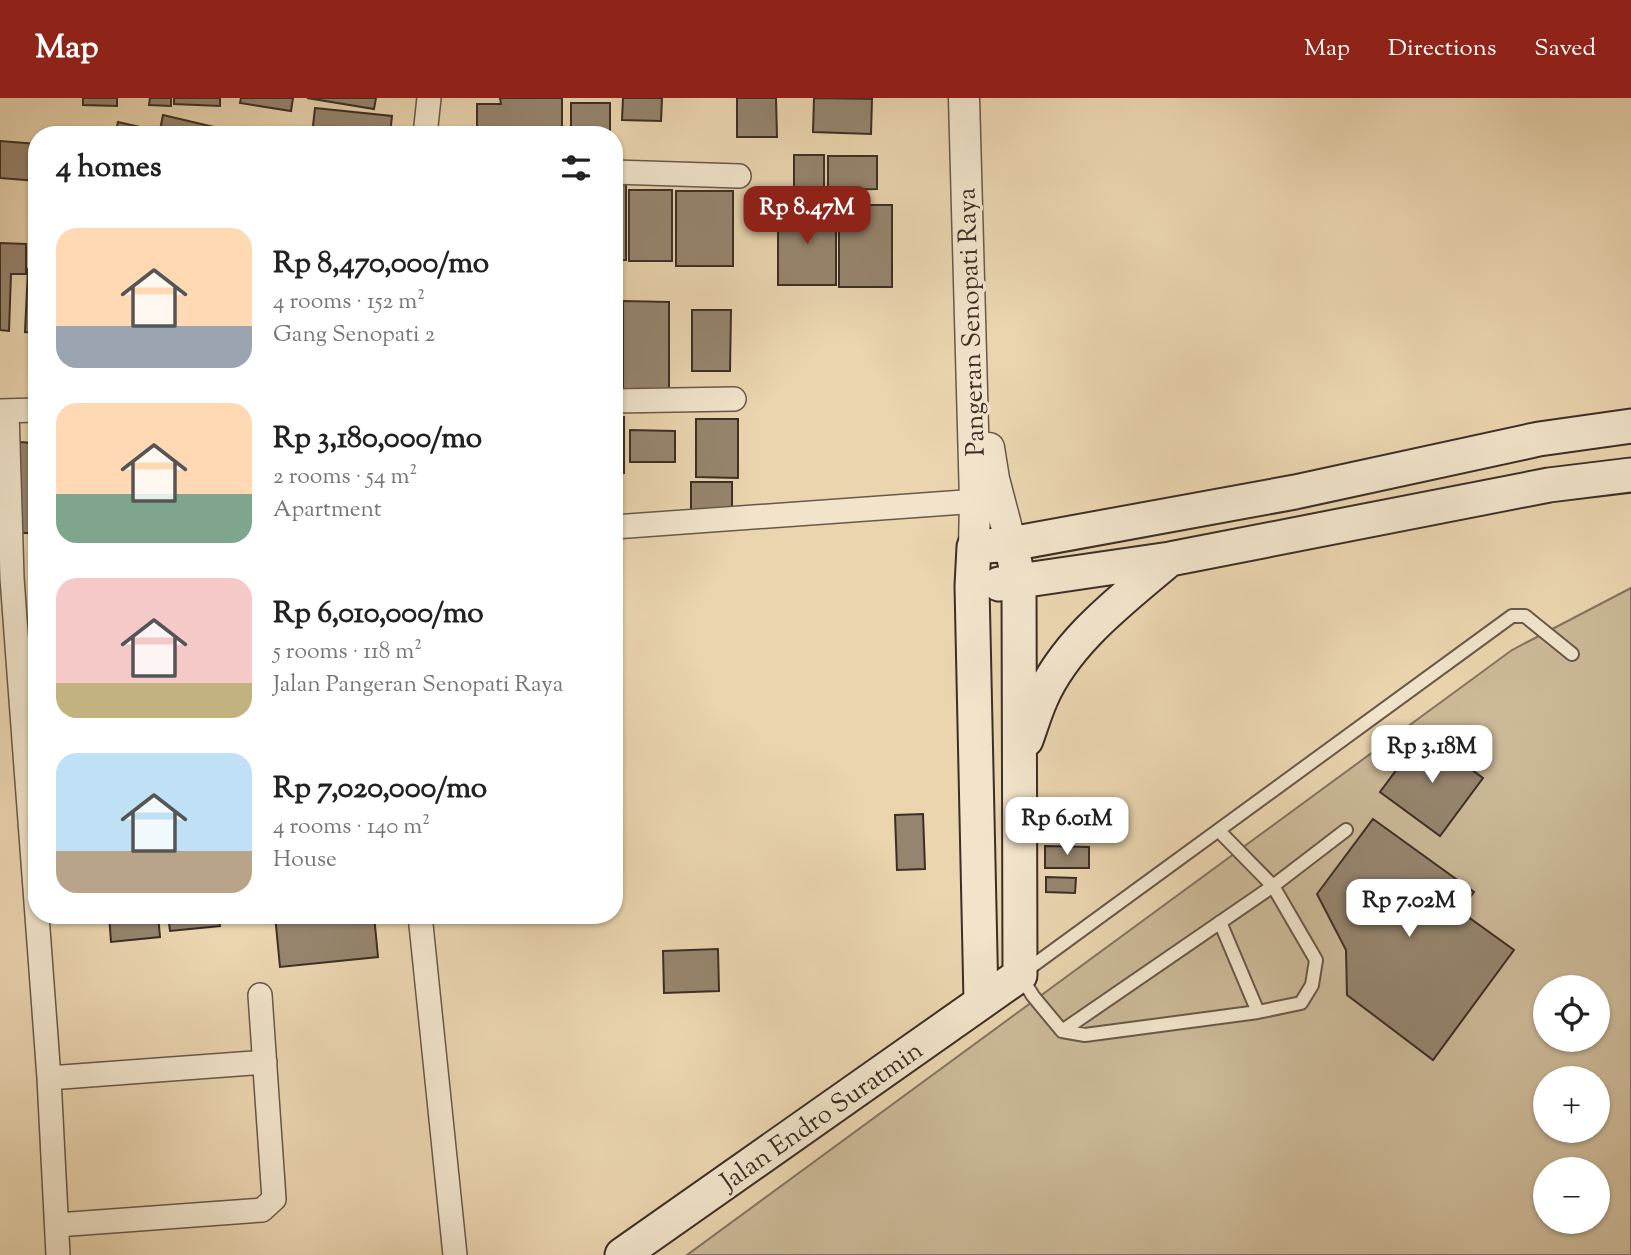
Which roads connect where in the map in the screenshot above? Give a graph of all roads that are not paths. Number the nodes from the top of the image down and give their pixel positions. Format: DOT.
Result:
graph roads {
  1 [pos="429,98"];
  2 [pos="964,98"];
  3 [pos="982,98"];
  4 [pos="426,126"];
  5 [pos="623,172"];
  6 [pos="739,176"];
  7 [pos="734,399"];
  8 [pos="623,401"];
  9 [pos="28,410"];
  10 [pos="4,411"];
  11 [pos="1631,426"];
  12 [pos="1631,475"];
  13 [pos="987,500"];
  14 [pos="623,526"];
  15 [pos="1011,544"];
  16 [pos="974,547"];
  17 [pos="1170,559"];
  18 [pos="1019,582"];
  19 [pos="972,586"];
  20 [pos="1572,654"];
  21 [pos="1018,762"];
  22 [pos="28,794"];
  23 [pos="1346,830"];
  24 [pos="1219,831"];
  25 [pos="1273,886"];
  26 [pos="1220,922"];
  27 [pos="38,924"];
  28 [pos="421,924"];
  29 [pos="1020,975"];
  30 [pos="260,995"];
  31 [pos="981,1001"];
  32 [pos="1258,1012"];
  33 [pos="1062,1031"];
  34 [pos="265,1062"];
  35 [pos="49,1078"];
  36 [pos="57,1225"];
  37 [pos="58,1255"];
  38 [pos="456,1255"];
  39 [pos="622,1255"];
  1 -- 4 [label="street"];
  2 -- 13 [label="street, Pangeran Senopati Raya"];
  3 -- 13 [label="street, Pangeran Senopati Raya"];
  5 -- 6 [label="street"];
  7 -- 8 [label="street"];
  9 -- 10 [label="street"];
  10 -- 22 [label="street"];
  11 -- 15 [label="main road"];
  12 -- 17 [label="main road"];
  13 -- 14 [label="street"];
  13 -- 15 [label="street, Pangeran Senopati Raya"];
  13 -- 16 [label="street, Pangeran Senopati Raya"];
  15 -- 16 [label="main road"];
  15 -- 18 [label="main road"];
  16 -- 19 [label="main road"];
  17 -- 18 [label="main road"];
  17 -- 21 [label="main road"];
  18 -- 19 [label="main road"];
  18 -- 21 [label="main road"];
  19 -- 31 [label="main road"];
  20 -- 24 [label="lane"];
  21 -- 29 [label="main road"];
  23 -- 25 [label="lane"];
  24 -- 25 [label="lane"];
  24 -- 29 [label="lane"];
  25 -- 26 [label="lane"];
  25 -- 32 [label="lane"];
  26 -- 32 [label="lane"];
  26 -- 33 [label="lane"];
  27 -- 35 [label="street"];
  28 -- 38 [label="street"];
  29 -- 31 [label="main road, Jalan Endro Suratmin"];
  29 -- 33 [label="lane"];
  30 -- 34 [label="street"];
  31 -- 39 [label="main road, Jalan Endro Suratmin"];
  32 -- 33 [label="lane"];
  34 -- 35 [label="street"];
  34 -- 36 [label="street"];
  35 -- 36 [label="street"];
  36 -- 37 [label="street"];
}
